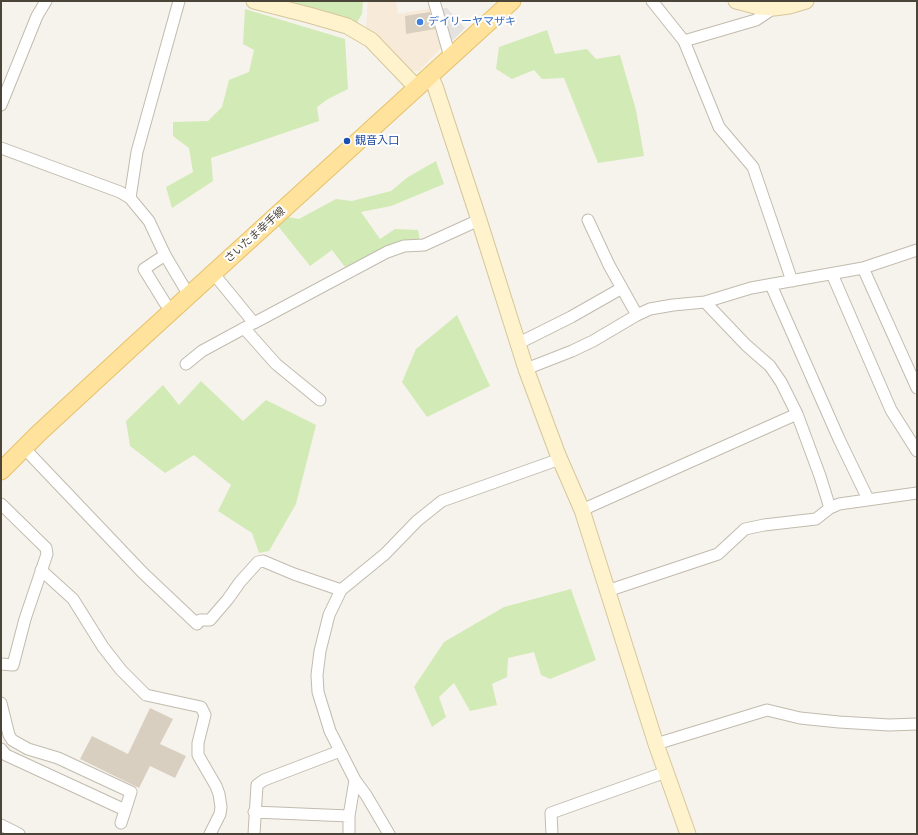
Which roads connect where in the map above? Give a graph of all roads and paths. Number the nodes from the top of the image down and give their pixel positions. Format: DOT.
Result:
graph roads {
  1 [pos="46,1"];
  2 [pos="179,1"];
  3 [pos="254,1"];
  4 [pos="434,1"];
  5 [pos="512,1"];
  6 [pos="652,1"];
  7 [pos="736,1"];
  8 [pos="806,1"];
  9 [pos="774,8"];
  10 [pos="684,41"];
  11 [pos="452,56"];
  12 [pos="430,76"];
  13 [pos="417,88"];
  14 [pos="1,105"];
  15 [pos="1,148"];
  16 [pos="130,198"];
  17 [pos="479,220"];
  18 [pos="588,220"];
  19 [pos="917,250"];
  20 [pos="165,255"];
  21 [pos="863,268"];
  22 [pos="213,274"];
  23 [pos="832,274"];
  24 [pos="792,281"];
  25 [pos="771,285"];
  26 [pos="622,288"];
  27 [pos="190,294"];
  28 [pos="705,302"];
  29 [pos="172,311"];
  30 [pos="637,315"];
  31 [pos="249,325"];
  32 [pos="519,343"];
  33 [pos="186,364"];
  34 [pos="526,369"];
  35 [pos="916,383"];
  36 [pos="320,400"];
  37 [pos="797,414"];
  38 [pos="24,448"];
  39 [pos="917,451"];
  40 [pos="560,459"];
  41 [pos="1,471"];
  42 [pos="917,494"];
  43 [pos="868,499"];
  44 [pos="1,504"];
  45 [pos="830,508"];
  46 [pos="582,510"];
  47 [pos="41,570"];
  48 [pos="341,590"];
  49 [pos="607,591"];
  50 [pos="1,664"];
  51 [pos="1,703"];
  52 [pos="917,724"];
  53 [pos="12,740"];
  54 [pos="656,744"];
  55 [pos="340,751"];
  56 [pos="2,752"];
  57 [pos="666,772"];
  58 [pos="354,780"];
  59 [pos="125,810"];
  60 [pos="254,812"];
  61 [pos="349,816"];
  62 [pos="121,823"];
  63 [pos="1,825"];
  64 [pos="19,834"];
  65 [pos="210,834"];
  66 [pos="254,834"];
  67 [pos="349,834"];
  68 [pos="389,834"];
  69 [pos="552,834"];
  70 [pos="688,834"];
  1 -- 14 [label="street"];
  2 -- 16 [label="street"];
  3 -- 13 [label="street"];
  4 -- 11 [label="street"];
  5 -- 11 [label="main road, さいたま幸手線"];
  6 -- 10 [label="street"];
  7 -- 9 [label="street"];
  8 -- 9 [label="street"];
  9 -- 10 [label="street"];
  10 -- 24 [label="street"];
  11 -- 12 [label="main road, さいたま幸手線"];
  12 -- 13 [label="main road, さいたま幸手線"];
  12 -- 17 [label="street"];
  13 -- 22 [label="main road, さいたま幸手線"];
  15 -- 16 [label="street"];
  16 -- 20 [label="street"];
  17 -- 31 [label="street"];
  17 -- 32 [label="street"];
  18 -- 26 [label="street"];
  19 -- 21 [label="street"];
  20 -- 27 [label="street"];
  20 -- 29 [label="street"];
  21 -- 23 [label="street"];
  21 -- 35 [label="street"];
  22 -- 27 [label="main road, さいたま幸手線"];
  22 -- 31 [label="street"];
  23 -- 24 [label="street"];
  23 -- 39 [label="street"];
  24 -- 25 [label="street"];
  25 -- 28 [label="street"];
  25 -- 43 [label="street"];
  26 -- 30 [label="street"];
  26 -- 32 [label="street"];
  27 -- 29 [label="main road, さいたま幸手線"];
  28 -- 30 [label="street"];
  28 -- 37 [label="street"];
  29 -- 38 [label="main road, さいたま幸手線"];
  30 -- 34 [label="street"];
  31 -- 33 [label="street"];
  31 -- 36 [label="street"];
  32 -- 34 [label="street"];
  34 -- 40 [label="street"];
  37 -- 45 [label="street"];
  37 -- 46 [label="street"];
  38 -- 41 [label="main road, さいたま幸手線"];
  38 -- 48 [label="street"];
  40 -- 46 [label="street"];
  40 -- 48 [label="street"];
  42 -- 43 [label="street"];
  43 -- 45 [label="street"];
  44 -- 47 [label="street"];
  45 -- 49 [label="street"];
  46 -- 49 [label="street"];
  47 -- 50 [label="street"];
  47 -- 65 [label="street"];
  48 -- 55 [label="street"];
  49 -- 54 [label="street"];
  51 -- 53 [label="street"];
  52 -- 54 [label="street"];
  53 -- 56 [label="street"];
  53 -- 59 [label="street"];
  54 -- 57 [label="street"];
  55 -- 58 [label="street"];
  55 -- 60 [label="street"];
  56 -- 59 [label="street"];
  57 -- 69 [label="street"];
  57 -- 70 [label="street"];
  58 -- 61 [label="street"];
  58 -- 68 [label="street"];
  59 -- 62 [label="street"];
  60 -- 61 [label="street"];
  60 -- 66 [label="street"];
  61 -- 67 [label="street"];
  63 -- 64 [label="street"];
}
